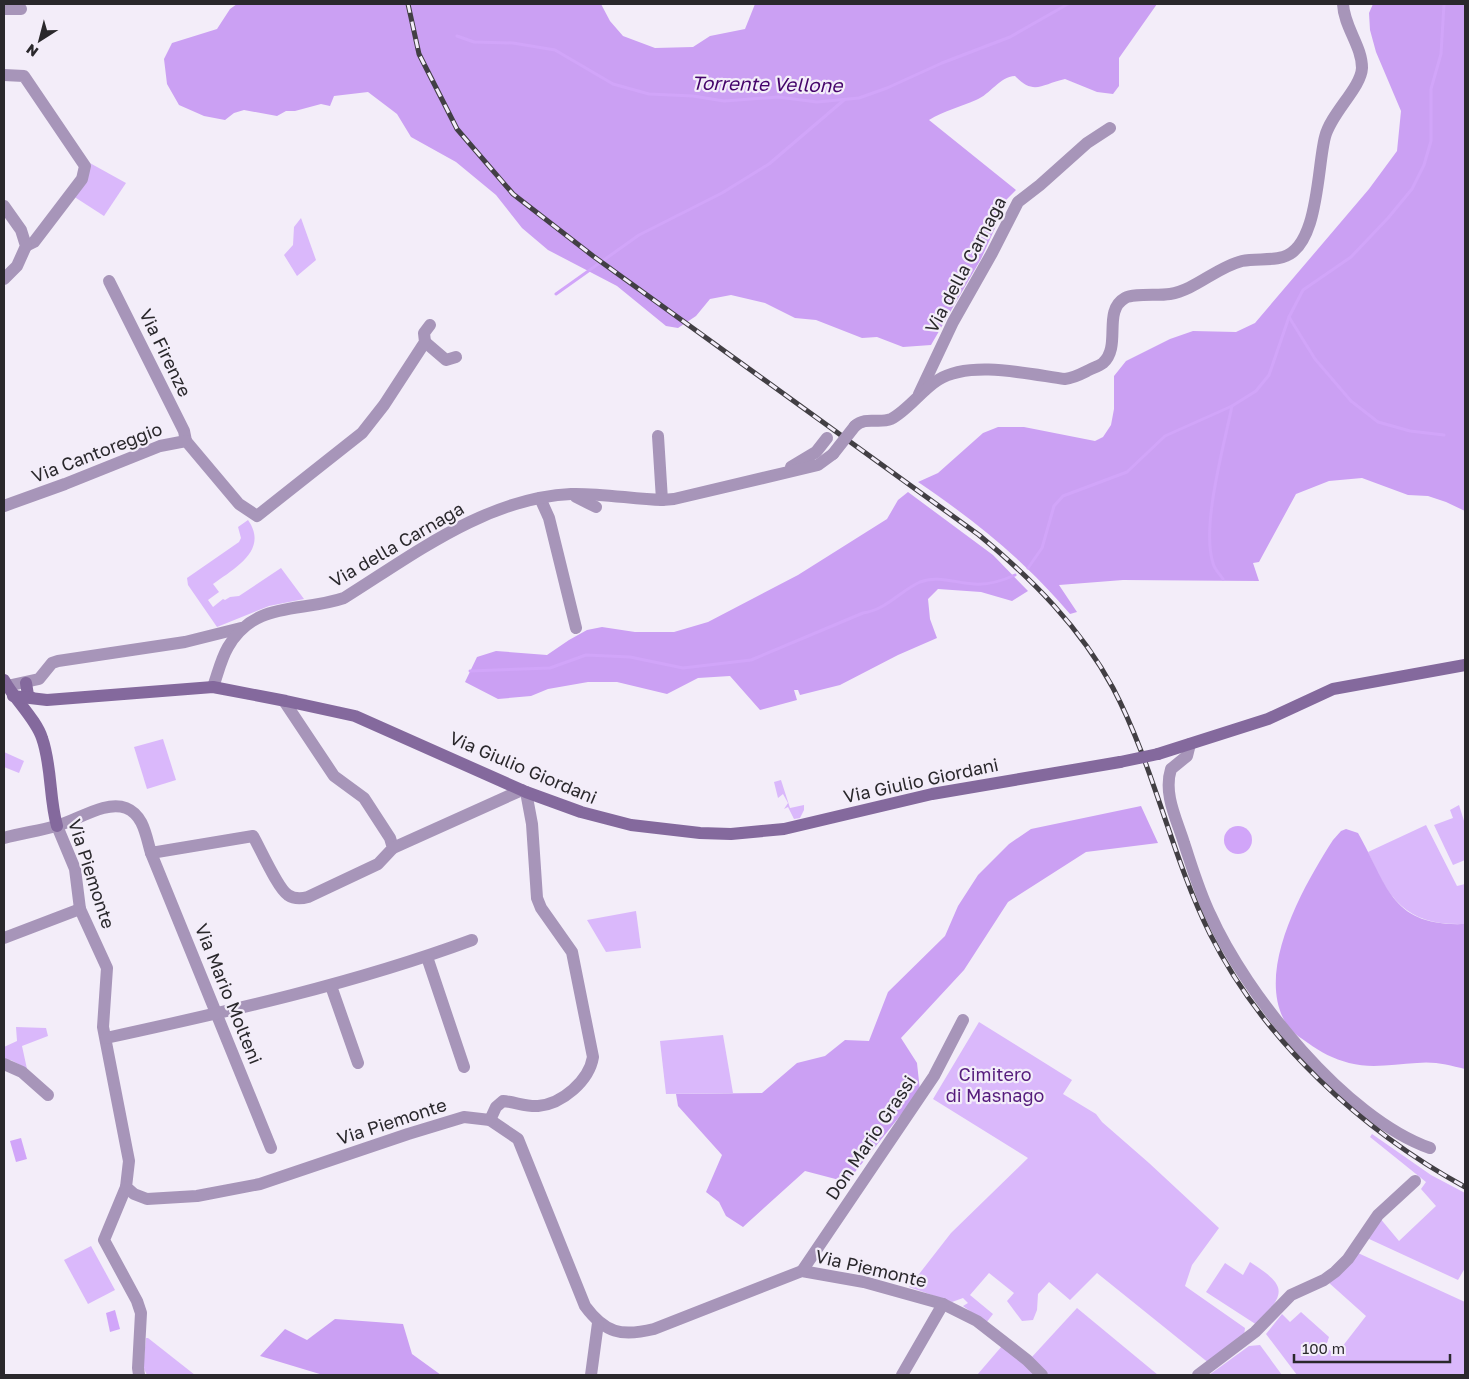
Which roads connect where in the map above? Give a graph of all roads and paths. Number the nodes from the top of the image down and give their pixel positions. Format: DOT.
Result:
graph roads {
  1 [pos="1343,4"];
  2 [pos="4,9"];
  3 [pos="21,9"];
  4 [pos="4,75"];
  5 [pos="1110,128"];
  6 [pos="4,206"];
  7 [pos="26,246"];
  8 [pos="4,279"];
  9 [pos="110,281"];
  10 [pos="430,325"];
  11 [pos="425,342"];
  12 [pos="456,357"];
  13 [pos="918,396"];
  14 [pos="658,436"];
  15 [pos="186,441"];
  16 [pos="571,494"];
  17 [pos="540,498"];
  18 [pos="662,500"];
  19 [pos="4,506"];
  20 [pos="596,506"];
  21 [pos="241,628"];
  22 [pos="576,628"];
  23 [pos="1465,665"];
  24 [pos="26,683"];
  25 [pos="213,686"];
  26 [pos="9,689"];
  27 [pos="32,698"];
  28 [pos="64,699"];
  29 [pos="284,701"];
  30 [pos="25,712"];
  31 [pos="1203,739"];
  32 [pos="1190,744"];
  33 [pos="1157,752"];
  34 [pos="524,791"];
  35 [pos="57,826"];
  36 [pos="4,838"];
  37 [pos="393,848"];
  38 [pos="152,853"];
  39 [pos="80,909"];
  40 [pos="4,938"];
  41 [pos="472,940"];
  42 [pos="427,957"];
  43 [pos="331,986"];
  44 [pos="218,1014"];
  45 [pos="963,1020"];
  46 [pos="106,1038"];
  47 [pos="358,1063"];
  48 [pos="4,1064"];
  49 [pos="464,1067"];
  50 [pos="48,1095"];
  51 [pos="490,1120"];
  52 [pos="271,1148"];
  53 [pos="1430,1148"];
  54 [pos="1415,1181"];
  55 [pos="126,1187"];
  56 [pos="802,1271"];
  57 [pos="943,1304"];
  58 [pos="598,1323"];
  59 [pos="139,1375"];
  60 [pos="591,1375"];
  61 [pos="902,1375"];
  62 [pos="1042,1375"];
  63 [pos="1198,1375"];
  1 -- 13 [label="street, Via della Carnaga"];
  2 -- 3 [label="street"];
  4 -- 7 [label="street"];
  5 -- 13 [label="street, Via della Carnaga"];
  6 -- 7 [label="street"];
  7 -- 8 [label="street"];
  9 -- 15 [label="street, Via Firenze"];
  10 -- 11 [label="street, Via Cantoreggio"];
  11 -- 12 [label="street"];
  11 -- 15 [label="street, Via Cantoreggio"];
  13 -- 18 [label="street, Via della Carnaga, bridge"];
  14 -- 18 [label="street"];
  15 -- 19 [label="street, Via Cantoreggio"];
  16 -- 17 [label="street, Via della Carnaga"];
  16 -- 18 [label="street, Via della Carnaga"];
  16 -- 20 [label="street"];
  17 -- 21 [label="street, Via della Carnaga"];
  17 -- 22 [label="street"];
  21 -- 24 [label="street, Via della Carnaga"];
  21 -- 25 [label="street, Via della Carnaga"];
  23 -- 31 [label="street, Via Giulio Giordani"];
  24 -- 26 [label="street, Via della Carnaga"];
  24 -- 27 [label="street"];
  25 -- 28 [label="street, Via Giulio Giordani"];
  25 -- 29 [label="street, Via Giulio Giordani"];
  26 -- 27 [label="street, Via Giulio Giordani"];
  26 -- 30 [label="street, Via Piemonte"];
  27 -- 28 [label="street, Via Giulio Giordani"];
  28 -- 30 [label="street, Via Giulio Giordani"];
  29 -- 34 [label="street, Via Giulio Giordani"];
  29 -- 37 [label="street"];
  30 -- 35 [label="street, Via Piemonte"];
  31 -- 32 [label="street, Via Giulio Giordani"];
  31 -- 33 [label="street, Via Giulio Giordani"];
  32 -- 33 [label="street, Via Giulio Giordani"];
  32 -- 53 [label="street"];
  33 -- 34 [label="street, Via Giulio Giordani, bridge"];
  34 -- 37 [label="street"];
  34 -- 51 [label="street"];
  35 -- 36 [label="street, Via Mario Molteni"];
  35 -- 38 [label="street, Via Mario Molteni"];
  35 -- 39 [label="street, Via Piemonte"];
  37 -- 38 [label="street"];
  38 -- 44 [label="street, Via Mario Molteni"];
  39 -- 40 [label="street"];
  39 -- 46 [label="street, Via Piemonte"];
  41 -- 42 [label="street"];
  42 -- 43 [label="street"];
  42 -- 49 [label="street"];
  43 -- 44 [label="street"];
  43 -- 47 [label="street"];
  44 -- 46 [label="street"];
  44 -- 52 [label="street, Via Mario Molteni"];
  45 -- 56 [label="street, Don Mario Grassi"];
  46 -- 55 [label="street, Via Piemonte"];
  48 -- 50 [label="street"];
  51 -- 55 [label="street, Via Piemonte"];
  51 -- 58 [label="street, Via Piemonte"];
  54 -- 63 [label="street"];
  55 -- 59 [label="street"];
  56 -- 57 [label="street, Via Piemonte"];
  56 -- 58 [label="street, Via Piemonte"];
  57 -- 61 [label="street"];
  57 -- 62 [label="street, Via Piemonte"];
  58 -- 60 [label="street"];
}
